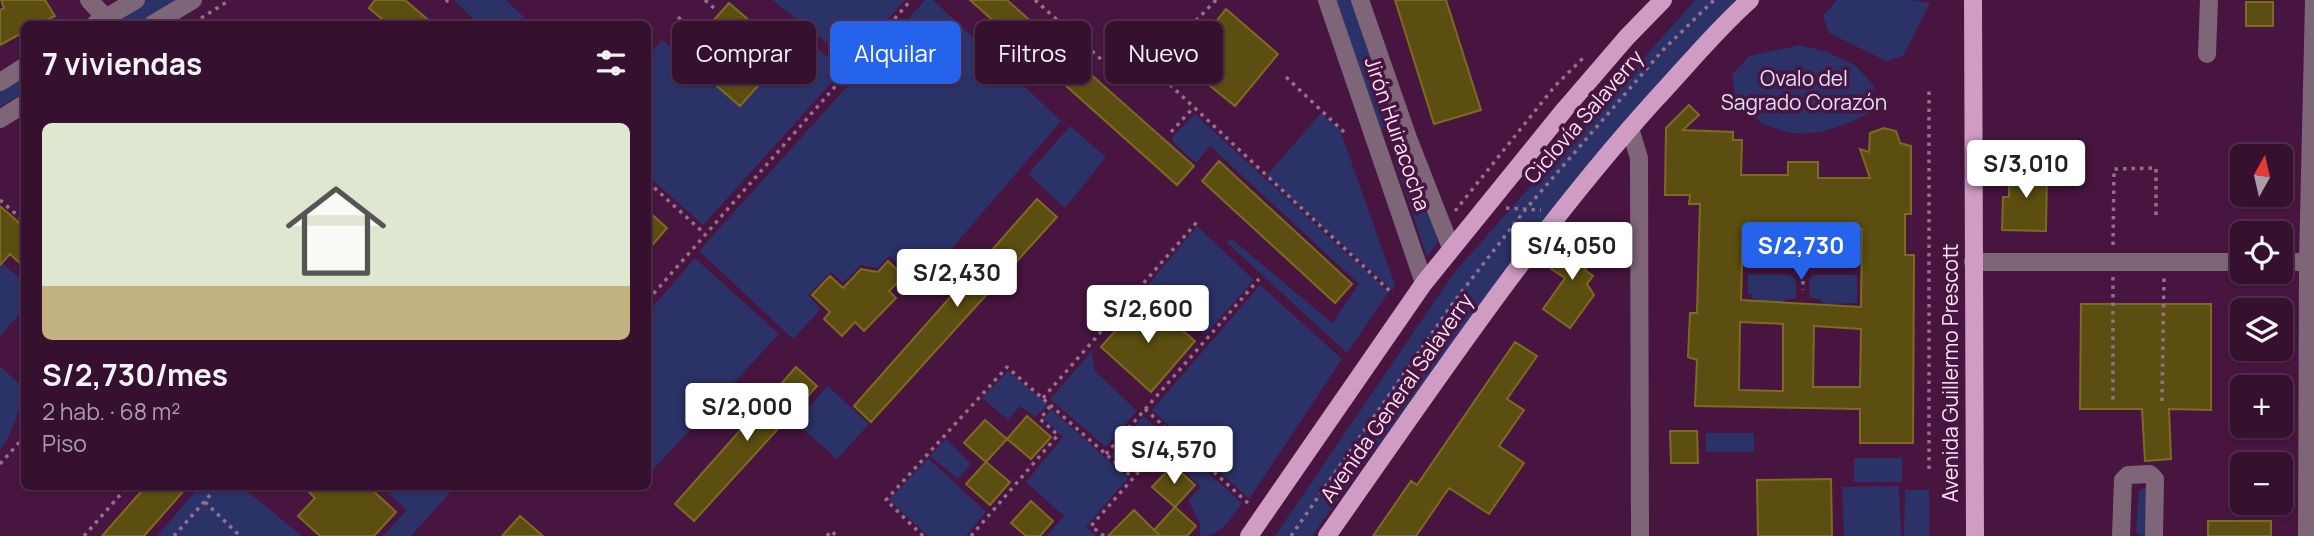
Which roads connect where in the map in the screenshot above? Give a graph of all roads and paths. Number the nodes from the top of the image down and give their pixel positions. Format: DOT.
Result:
graph roads {
  1 [pos="89,0"];
  2 [pos="136,0"];
  3 [pos="193,0"];
  4 [pos="230,0"];
  5 [pos="705,0"];
  6 [pos="911,0"];
  7 [pos="1035,0"];
  8 [pos="1216,0"];
  9 [pos="1327,0"];
  10 [pos="1360,0"];
  11 [pos="1663,0"];
  12 [pos="1714,0"];
  13 [pos="1750,0"];
  14 [pos="1973,0"];
  15 [pos="2209,0"];
  16 [pos="2314,0"];
  17 [pos="715,9"];
  18 [pos="678,17"];
  19 [pos="200,18"];
  20 [pos="100,21"];
  21 [pos="158,21"];
  22 [pos="682,21"];
  23 [pos="2207,54"];
  24 [pos="1102,60"];
  25 [pos="21,69"];
  26 [pos="1286,78"];
  27 [pos="0,82"];
  28 [pos="1929,88"];
  29 [pos="21,106"];
  30 [pos="1193,107"];
  31 [pos="0,119"];
  32 [pos="1630,128"];
  33 [pos="1171,132"];
  34 [pos="1344,132"];
  35 [pos="1408,138"];
  36 [pos="1378,147"];
  37 [pos="651,185"];
  38 [pos="0,200"];
  39 [pos="1485,206"];
  40 [pos="1564,209"];
  41 [pos="1525,210"];
  42 [pos="2156,216"];
  43 [pos="21,218"];
  44 [pos="1197,222"];
  45 [pos="1802,230"];
  46 [pos="705,234"];
  47 [pos="1451,248"];
  48 [pos="1973,262"];
  49 [pos="2113,262"];
  50 [pos="2164,262"];
  51 [pos="2230,262"];
  52 [pos="2293,262"];
  53 [pos="2311,262"];
  54 [pos="1753,265"];
  55 [pos="1803,265"];
  56 [pos="1844,265"];
  57 [pos="1259,279"];
  58 [pos="1424,283"];
  59 [pos="1802,290"];
  60 [pos="1393,295"];
  61 [pos="651,297"];
  62 [pos="1043,398"];
  63 [pos="2162,401"];
  64 [pos="2113,403"];
  65 [pos="1051,405"];
  66 [pos="1145,409"];
  67 [pos="1172,434"];
  68 [pos="21,440"];
  69 [pos="1105,454"];
  70 [pos="0,464"];
  71 [pos="1929,469"];
  72 [pos="1133,478"];
  73 [pos="2311,481"];
  74 [pos="124,490"];
  75 [pos="215,490"];
  76 [pos="205,502"];
  77 [pos="1249,505"];
  78 [pos="84,536"];
  79 [pos="174,536"];
  80 [pos="240,536"];
  81 [pos="827,536"];
  82 [pos="837,536"];
  83 [pos="923,536"];
  84 [pos="971,536"];
  85 [pos="1104,536"];
  86 [pos="1250,536"];
  87 [pos="1291,536"];
  88 [pos="1327,536"];
  89 [pos="1640,536"];
  90 [pos="1975,536"];
  91 [pos="2121,536"];
  92 [pos="2154,536"];
  93 [pos="2307,536"];
  1 -- 20 [label="street"];
  2 -- 20 [label="street"];
  3 -- 21 [label="street"];
  4 -- 19 [label="path"];
  5 -- 17 [label="path"];
  6 -- 46 [label="path"];
  7 -- 24 [label="path"];
  8 -- 30 [label="path"];
  9 -- 36 [label="street, Jirón Huiracocha"];
  10 -- 35 [label="street, Jirón Huiracocha"];
  11 -- 39 [label="main road, Avenida General Salaverry"];
  12 -- 41 [label="path, Ciclovía Salaverry"];
  13 -- 32 [label="main road, Avenida General Salaverry"];
  14 -- 48 [label="main road, Avenida Guillermo Prescott"];
  15 -- 23 [label="street"];
  16 -- 53 [label="street"];
  18 -- 22 [label="path"];
  25 -- 27 [label="street"];
  26 -- 34 [label="path"];
  28 -- 71 [label="path"];
  29 -- 31 [label="street"];
  30 -- 33 [label="path"];
  30 -- 60 [label="path"];
  32 -- 40 [label="main road, Avenida General Salaverry"];
  32 -- 89 [label="street"];
  35 -- 36 [label="street"];
  35 -- 47 [label="street, Jirón Huiracocha"];
  36 -- 58 [label="street, Jirón Huiracocha"];
  37 -- 46 [label="path"];
  38 -- 43 [label="path"];
  39 -- 41 [label="path"];
  39 -- 47 [label="main road, Avenida General Salaverry"];
  40 -- 41 [label="path"];
  40 -- 88 [label="main road, Avenida General Salaverry"];
  41 -- 87 [label="path, Ciclovía Salaverry"];
  42 -- 49 [label="path"];
  44 -- 62 [label="path"];
  45 -- 55 [label="path"];
  46 -- 61 [label="path"];
  47 -- 58 [label="main road, Avenida General Salaverry"];
  48 -- 49 [label="street"];
  48 -- 90 [label="main road, Avenida Guillermo Prescott"];
  49 -- 50 [label="street"];
  49 -- 64 [label="path"];
  50 -- 51 [label="street"];
  50 -- 63 [label="path"];
  52 -- 53 [label="street"];
  53 -- 73 [label="street"];
  54 -- 55 [label="path"];
  55 -- 56 [label="path"];
  55 -- 59 [label="path"];
  57 -- 66 [label="path"];
  58 -- 86 [label="main road, Avenida General Salaverry"];
  62 -- 65 [label="path"];
  62 -- 83 [label="path"];
  65 -- 69 [label="path"];
  65 -- 84 [label="path"];
  66 -- 67 [label="path"];
  66 -- 69 [label="path"];
  67 -- 72 [label="path"];
  67 -- 77 [label="path"];
  68 -- 70 [label="path"];
  69 -- 72 [label="path"];
  72 -- 85 [label="path"];
  73 -- 93 [label="street"];
  74 -- 78 [label="path"];
  75 -- 76 [label="path"];
  76 -- 79 [label="path"];
  76 -- 80 [label="path"];
  81 -- 82 [label="path"];
  91 -- 92 [label="street"];
}
